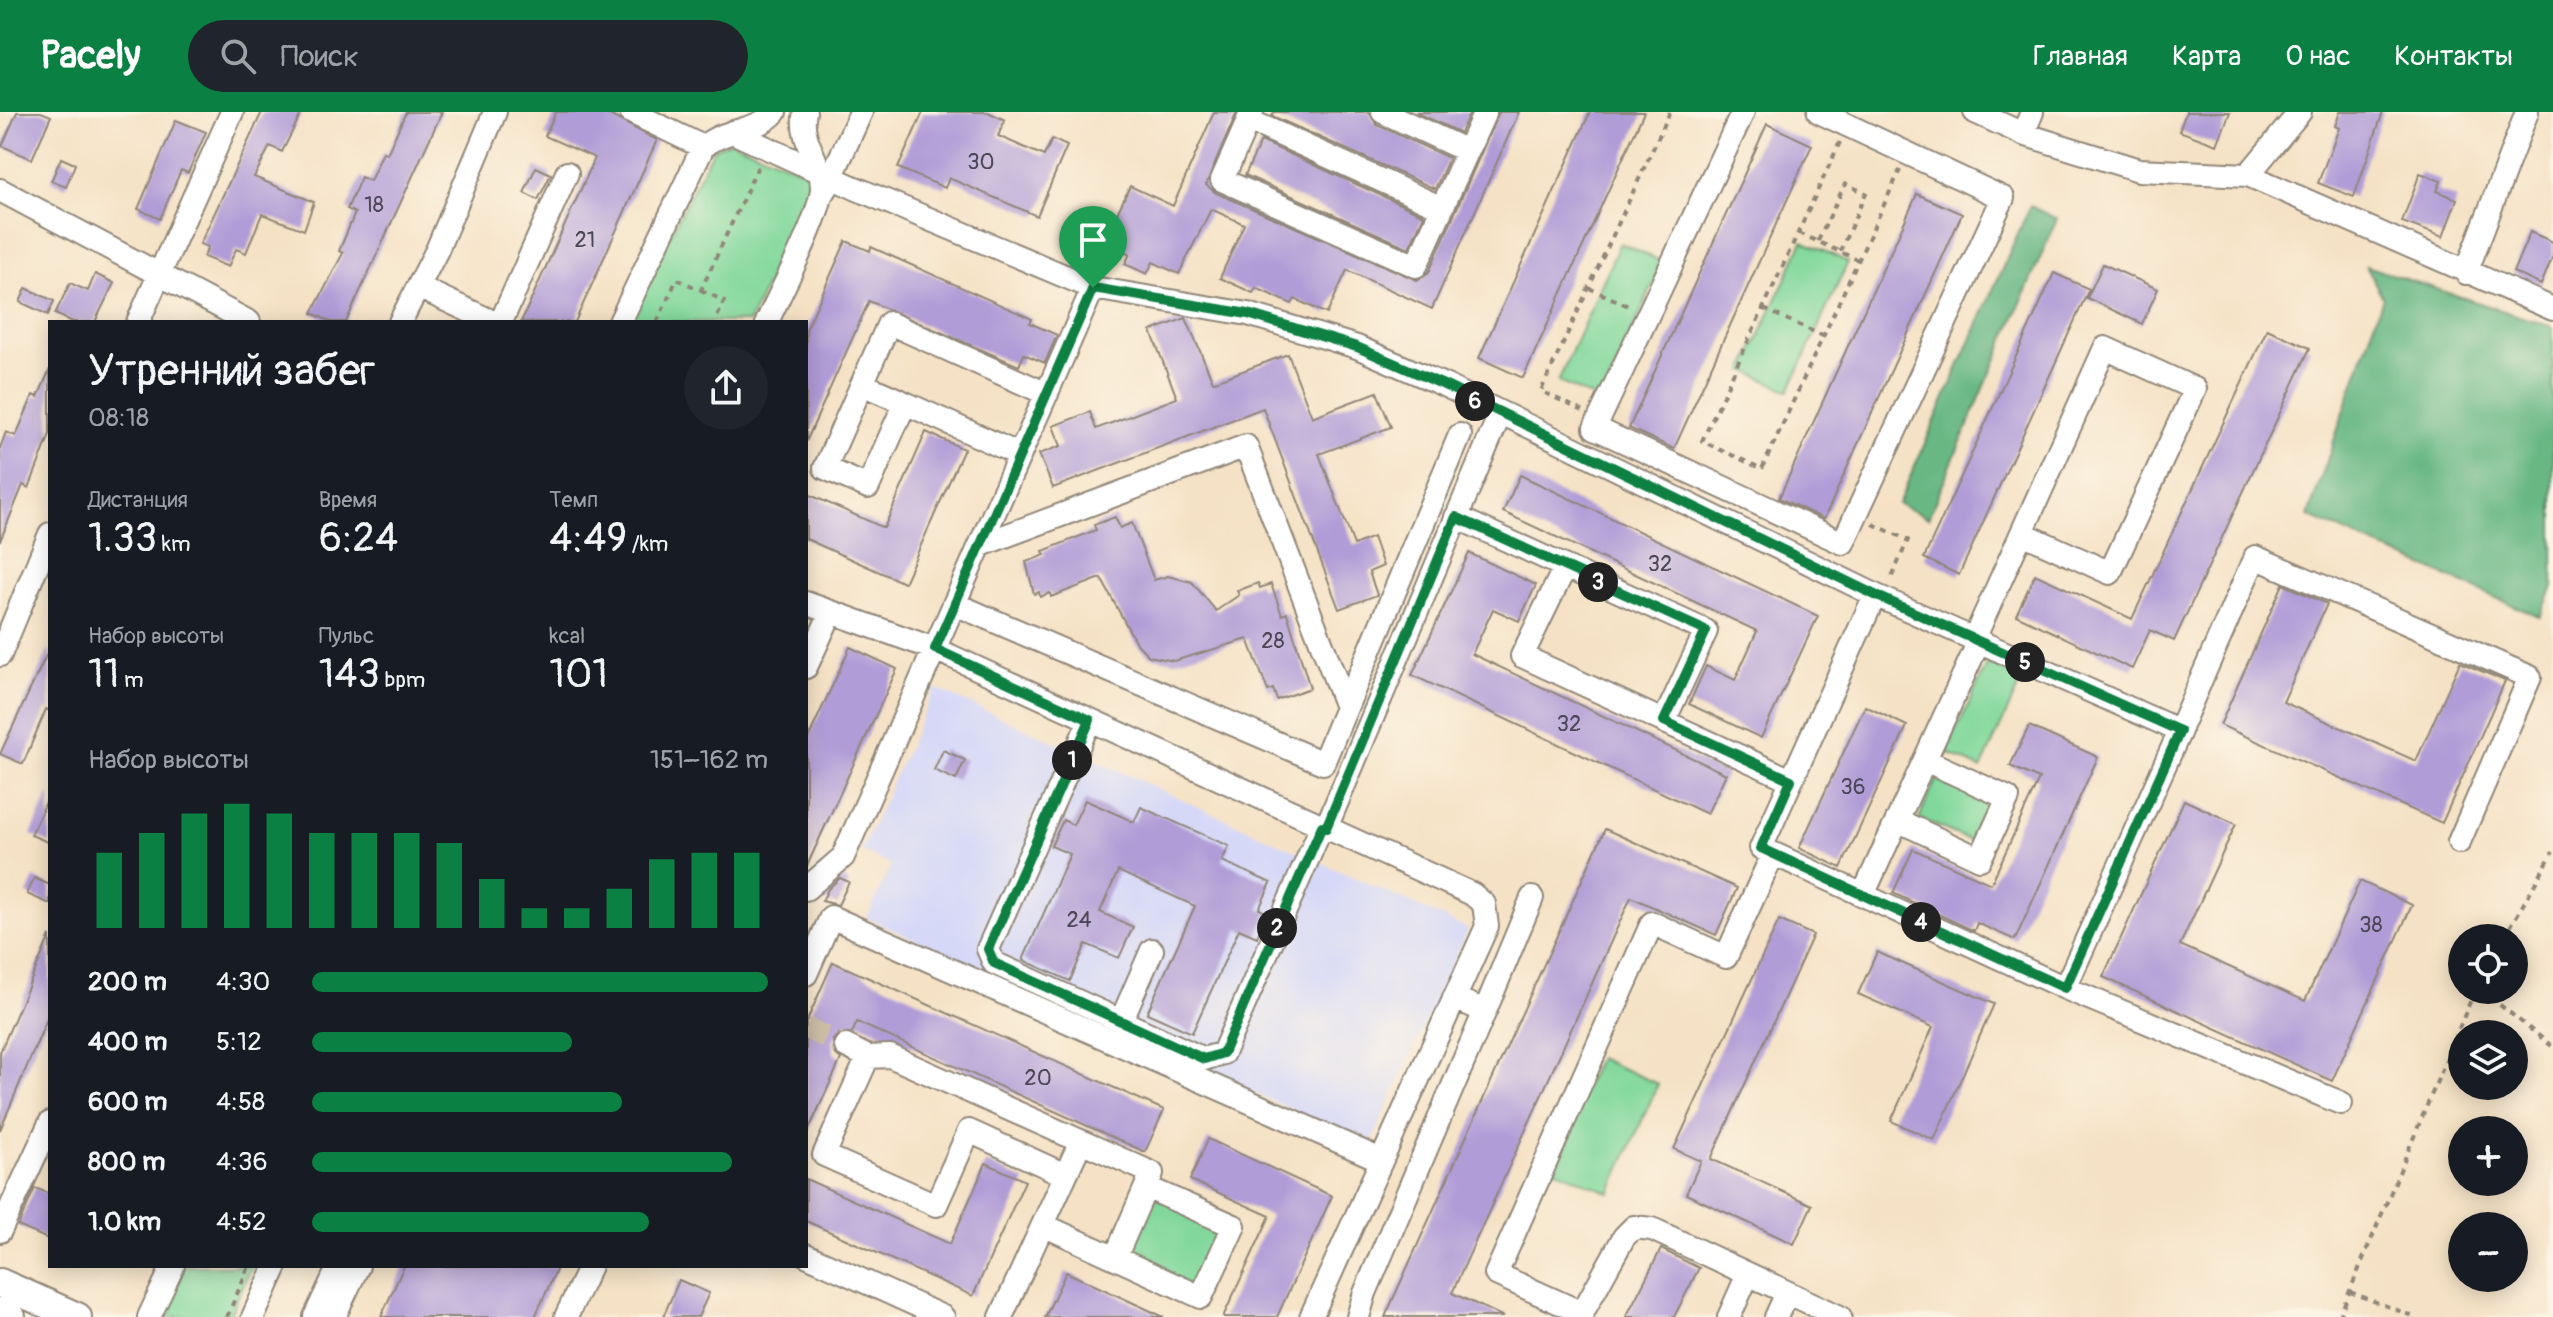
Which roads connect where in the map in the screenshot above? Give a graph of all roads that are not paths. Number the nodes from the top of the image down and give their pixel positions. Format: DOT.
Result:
graph roads {
  1 [pos="232,112"];
  2 [pos="495,112"];
  3 [pos="631,112"];
  4 [pos="775,112"];
  5 [pos="805,112"];
  6 [pos="861,112"];
  7 [pos="1383,112"];
  8 [pos="1485,112"];
  9 [pos="1743,112"];
  10 [pos="1819,112"];
  11 [pos="1975,112"];
  12 [pos="2032,112"];
  13 [pos="2300,112"];
  14 [pos="2527,112"];
  15 [pos="1250,116"];
  16 [pos="732,132"];
  17 [pos="2023,134"];
  18 [pos="703,147"];
  19 [pos="1467,151"];
  20 [pos="567,173"];
  21 [pos="825,174"];
  22 [pos="2248,175"];
  23 [pos="855,188"];
  24 [pos="0,190"];
  25 [pos="820,201"];
  26 [pos="1442,208"];
  27 [pos="2466,273"];
  28 [pos="157,276"];
  29 [pos="418,287"];
  30 [pos="1093,288"];
  31 [pos="2553,309"];
  32 [pos="139,320"];
  33 [pos="245,320"];
  34 [pos="401,320"];
  35 [pos="489,320"];
  36 [pos="502,320"];
  37 [pos="621,320"];
  38 [pos="768,320"];
  39 [pos="862,384"];
  40 [pos="1047,394"];
  41 [pos="905,403"];
  42 [pos="1500,414"];
  43 [pos="1460,435"];
  44 [pos="1020,455"];
  45 [pos="1456,517"];
  46 [pos="2022,533"];
  47 [pos="48,539"];
  48 [pos="981,545"];
  49 [pos="1565,567"];
  50 [pos="1879,596"];
  51 [pos="808,604"];
  52 [pos="955,604"];
  53 [pos="830,615"];
  54 [pos="1974,639"];
  55 [pos="935,649"];
  56 [pos="0,655"];
  57 [pos="808,663"];
  58 [pos="1346,707"];
  59 [pos="1090,720"];
  60 [pos="1664,721"];
  61 [pos="2179,730"];
  62 [pos="1925,760"];
  63 [pos="1791,780"];
  64 [pos="1897,820"];
  65 [pos="1324,827"];
  66 [pos="2459,842"];
  67 [pos="1773,854"];
  68 [pos="808,887"];
  69 [pos="1863,895"];
  70 [pos="1532,898"];
  71 [pos="1152,950"];
  72 [pos="808,969"];
  73 [pos="2065,988"];
  74 [pos="1454,998"];
  75 [pos="1485,1011"];
  76 [pos="1121,1021"];
  77 [pos="846,1046"];
  78 [pos="868,1057"];
  79 [pos="2341,1103"];
  80 [pos="48,1134"];
  81 [pos="1081,1141"];
  82 [pos="43,1160"];
  83 [pos="1381,1160"];
  84 [pos="1065,1175"];
  85 [pos="1146,1187"];
  86 [pos="1043,1225"];
  87 [pos="0,1231"];
  88 [pos="808,1256"];
  89 [pos="1115,1258"];
  90 [pos="172,1268"];
  91 [pos="275,1268"];
  92 [pos="338,1268"];
  93 [pos="357,1268"];
  94 [pos="589,1268"];
  95 [pos="1748,1274"];
  96 [pos="0,1283"];
  97 [pos="1787,1293"];
  98 [pos="0,1312"];
  99 [pos="1581,1315"];
  100 [pos="11,1317"];
  101 [pos="77,1317"];
  102 [pos="149,1317"];
  103 [pos="253,1317"];
  104 [pos="315,1317"];
  105 [pos="334,1317"];
  106 [pos="566,1317"];
  107 [pos="943,1317"];
  108 [pos="1001,1317"];
  109 [pos="1311,1317"];
  110 [pos="1358,1317"];
  111 [pos="1729,1317"];
  112 [pos="1776,1317"];
  113 [pos="1840,1317"];
  1 -- 28 [label="street"];
  2 -- 29 [label="street"];
  3 -- 18 [label="street"];
  4 -- 16 [label="street"];
  5 -- 21 [label="street"];
  6 -- 21 [label="street"];
  7 -- 19 [label="street"];
  8 -- 19 [label="street"];
  9 -- 10 [label="street"];
  11 -- 17 [label="street"];
  12 -- 17 [label="street"];
  13 -- 22 [label="street"];
  14 -- 27 [label="street"];
  15 -- 26 [label="street"];
  15 -- 26 [label="street"];
  16 -- 18 [label="street"];
  16 -- 21 [label="street"];
  17 -- 22 [label="street"];
  18 -- 37 [label="street"];
  19 -- 26 [label="street"];
  20 -- 36 [label="street"];
  21 -- 23 [label="street"];
  21 -- 25 [label="street"];
  22 -- 27 [label="street"];
  23 -- 25 [label="street"];
  23 -- 30 [label="street"];
  24 -- 28 [label="street"];
  25 -- 38 [label="street"];
  27 -- 31 [label="street"];
  28 -- 32 [label="street"];
  28 -- 33 [label="street"];
  29 -- 34 [label="street"];
  29 -- 35 [label="street"];
  30 -- 40 [label="street"];
  30 -- 42 [label="street"];
  39 -- 40 [label="street"];
  39 -- 41 [label="street"];
  39 -- 41 [label="street"];
  40 -- 44 [label="street"];
  41 -- 44 [label="street"];
  42 -- 45 [label="street"];
  42 -- 50 [label="street"];
  43 -- 58 [label="street"];
  44 -- 48 [label="street"];
  45 -- 49 [label="street"];
  45 -- 65 [label="street"];
  46 -- 46 [label="street"];
  46 -- 54 [label="street"];
  47 -- 56 [label="street"];
  48 -- 52 [label="street"];
  48 -- 58 [label="street"];
  49 -- 60 [label="street"];
  49 -- 60 [label="street"];
  50 -- 54 [label="street"];
  50 -- 63 [label="street"];
  51 -- 53 [label="street"];
  52 -- 55 [label="street"];
  52 -- 58 [label="street"];
  53 -- 55 [label="street"];
  53 -- 57 [label="street"];
  54 -- 61 [label="street"];
  54 -- 62 [label="street"];
  55 -- 59 [label="street"];
  55 -- 68 [label="street"];
  59 -- 65 [label="street"];
  59 -- 76 [label="street"];
  60 -- 63 [label="street"];
  61 -- 66 [label="street"];
  61 -- 73 [label="street"];
  62 -- 64 [label="street"];
  62 -- 64 [label="street"];
  63 -- 67 [label="street"];
  64 -- 69 [label="street"];
  65 -- 74 [label="street"];
  65 -- 76 [label="street"];
  67 -- 69 [label="street"];
  67 -- 99 [label="street"];
  69 -- 73 [label="street"];
  70 -- 75 [label="street"];
  71 -- 76 [label="street"];
  72 -- 83 [label="street"];
  73 -- 79 [label="street"];
  74 -- 75 [label="street"];
  74 -- 83 [label="street"];
  75 -- 110 [label="street"];
  77 -- 78 [label="street"];
  78 -- 81 [label="street"];
  78 -- 84 [label="street"];
  80 -- 82 [label="street"];
  81 -- 84 [label="street"];
  81 -- 85 [label="street"];
  82 -- 87 [label="street"];
  83 -- 109 [label="street"];
  84 -- 86 [label="street"];
  85 -- 89 [label="street"];
  85 -- 89 [label="street"];
  86 -- 89 [label="street"];
  86 -- 108 [label="street"];
  88 -- 107 [label="street"];
  90 -- 102 [label="street"];
  91 -- 103 [label="street"];
  92 -- 104 [label="street"];
  93 -- 105 [label="street"];
  94 -- 106 [label="street"];
  95 -- 97 [label="street"];
  95 -- 99 [label="street"];
  95 -- 111 [label="street"];
  96 -- 101 [label="main road"];
  97 -- 112 [label="street"];
  97 -- 113 [label="street"];
  98 -- 100 [label="main road"];
}
